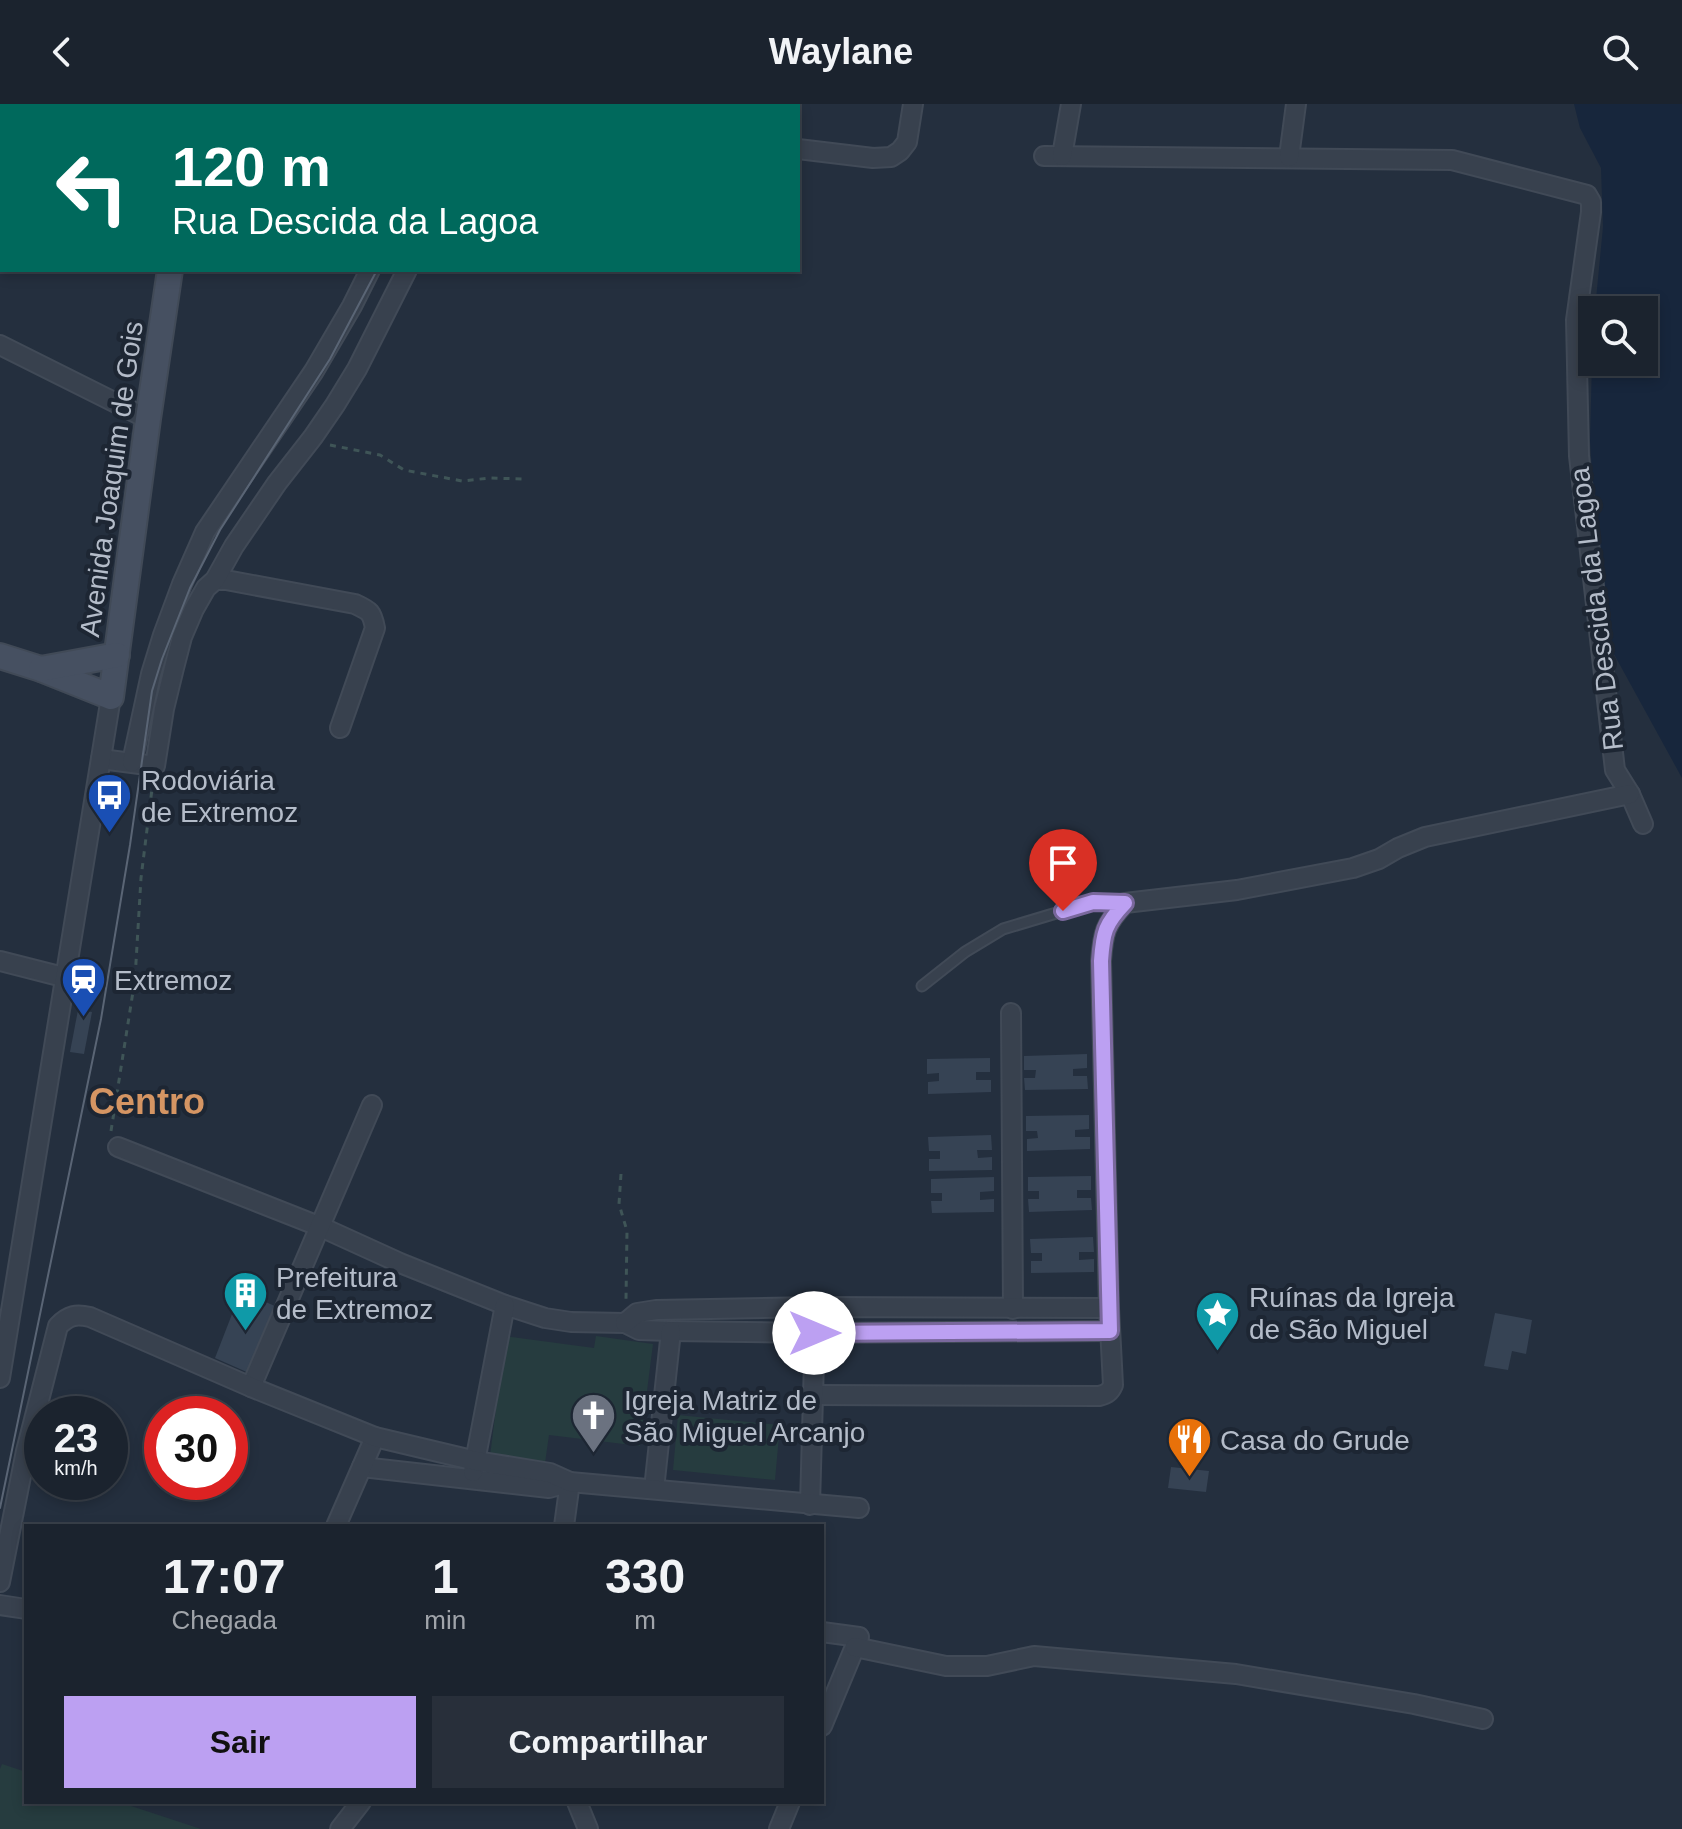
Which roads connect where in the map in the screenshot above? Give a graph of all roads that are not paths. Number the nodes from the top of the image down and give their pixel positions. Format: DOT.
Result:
graph roads {
  1 [pos="913,104"];
  2 [pos="1071,104"];
  3 [pos="1296,104"];
  4 [pos="800,149"];
  5 [pos="1289,157"];
  6 [pos="170,272"];
  7 [pos="369,272"];
  8 [pos="406,272"];
  9 [pos="0,345"];
  10 [pos="148,419"];
  11 [pos="215,580"];
  12 [pos="117,655"];
  13 [pos="0,656"];
  14 [pos="41,669"];
  15 [pos="111,697"];
  16 [pos="340,728"];
  17 [pos="101,759"];
  18 [pos="132,762"];
  19 [pos="1630,794"];
  20 [pos="1643,824"];
  21 [pos="1125,903"];
  22 [pos="0,961"];
  23 [pos="67,978"];
  24 [pos="922,986"];
  25 [pos="1011,1013"];
  26 [pos="372,1105"];
  27 [pos="118,1147"];
  28 [pos="321,1227"];
  29 [pos="505,1305"];
  30 [pos="815,1307"];
  31 [pos="1109,1308"];
  32 [pos="1013,1309"];
  33 [pos="625,1323"];
  34 [pos="671,1331"];
  35 [pos="1110,1331"];
  36 [pos="814,1333"];
  37 [pos="0,1378"];
  38 [pos="251,1387"];
  39 [pos="812,1395"];
  40 [pos="375,1437"];
  41 [pos="362,1467"];
  42 [pos="474,1470"];
  43 [pos="570,1482"];
  44 [pos="654,1489"];
  45 [pos="810,1505"];
  46 [pos="859,1508"];
  47 [pos="337,1524"];
  48 [pos="564,1524"];
  49 [pos="0,1582"];
  50 [pos="0,1605"];
  51 [pos="24,1609"];
  52 [pos="824,1632"];
  53 [pos="855,1647"];
  54 [pos="1483,1719"];
  55 [pos="824,1721"];
  56 [pos="359,1804"];
  57 [pos="578,1804"];
  58 [pos="789,1804"];
  59 [pos="340,1829"];
  60 [pos="588,1829"];
  61 [pos="779,1829"];
  1 -- 4 [label="street"];
  2 -- 5 [label="street"];
  3 -- 5 [label="street"];
  5 -- 19 [label="street, Rua Descida da Lagoa"];
  6 -- 10 [label="main road, Avenida Joaquim de Gois"];
  7 -- 18 [label="street"];
  8 -- 11 [label="street"];
  9 -- 10 [label="street"];
  10 -- 12 [label="main road, Avenida Joaquim de Gois"];
  11 -- 16 [label="street"];
  11 -- 18 [label="street"];
  12 -- 14 [label="main road"];
  12 -- 15 [label="main road, Avenida Joaquim de Gois"];
  13 -- 14 [label="main road"];
  14 -- 15 [label="main road"];
  15 -- 17 [label="street"];
  17 -- 18 [label="street"];
  17 -- 23 [label="street"];
  19 -- 20 [label="street, Rua Descida da Lagoa"];
  19 -- 21 [label="street"];
  21 -- 24 [label="lane"];
  21 -- 31 [label="street"];
  22 -- 23 [label="street"];
  23 -- 37 [label="street"];
  25 -- 32 [label="street"];
  26 -- 28 [label="street"];
  27 -- 28 [label="street"];
  28 -- 29 [label="street"];
  28 -- 38 [label="street"];
  29 -- 33 [label="street"];
  29 -- 42 [label="street"];
  30 -- 32 [label="street"];
  30 -- 33 [label="street"];
  30 -- 36 [label="street"];
  31 -- 32 [label="street"];
  31 -- 35 [label="street"];
  33 -- 34 [label="street"];
  34 -- 36 [label="street"];
  34 -- 44 [label="street"];
  35 -- 36 [label="street"];
  35 -- 39 [label="street"];
  36 -- 39 [label="street"];
  38 -- 40 [label="street"];
  38 -- 49 [label="street"];
  39 -- 45 [label="street"];
  40 -- 41 [label="street"];
  40 -- 42 [label="street"];
  41 -- 42 [label="street"];
  41 -- 47 [label="street"];
  42 -- 43 [label="street"];
  43 -- 44 [label="street"];
  43 -- 48 [label="street"];
  44 -- 45 [label="street"];
  45 -- 46 [label="street"];
  50 -- 51 [label="street"];
  52 -- 53 [label="street"];
  53 -- 54 [label="street"];
  53 -- 55 [label="street"];
  56 -- 59 [label="street"];
  57 -- 60 [label="street"];
  58 -- 61 [label="street"];
}
